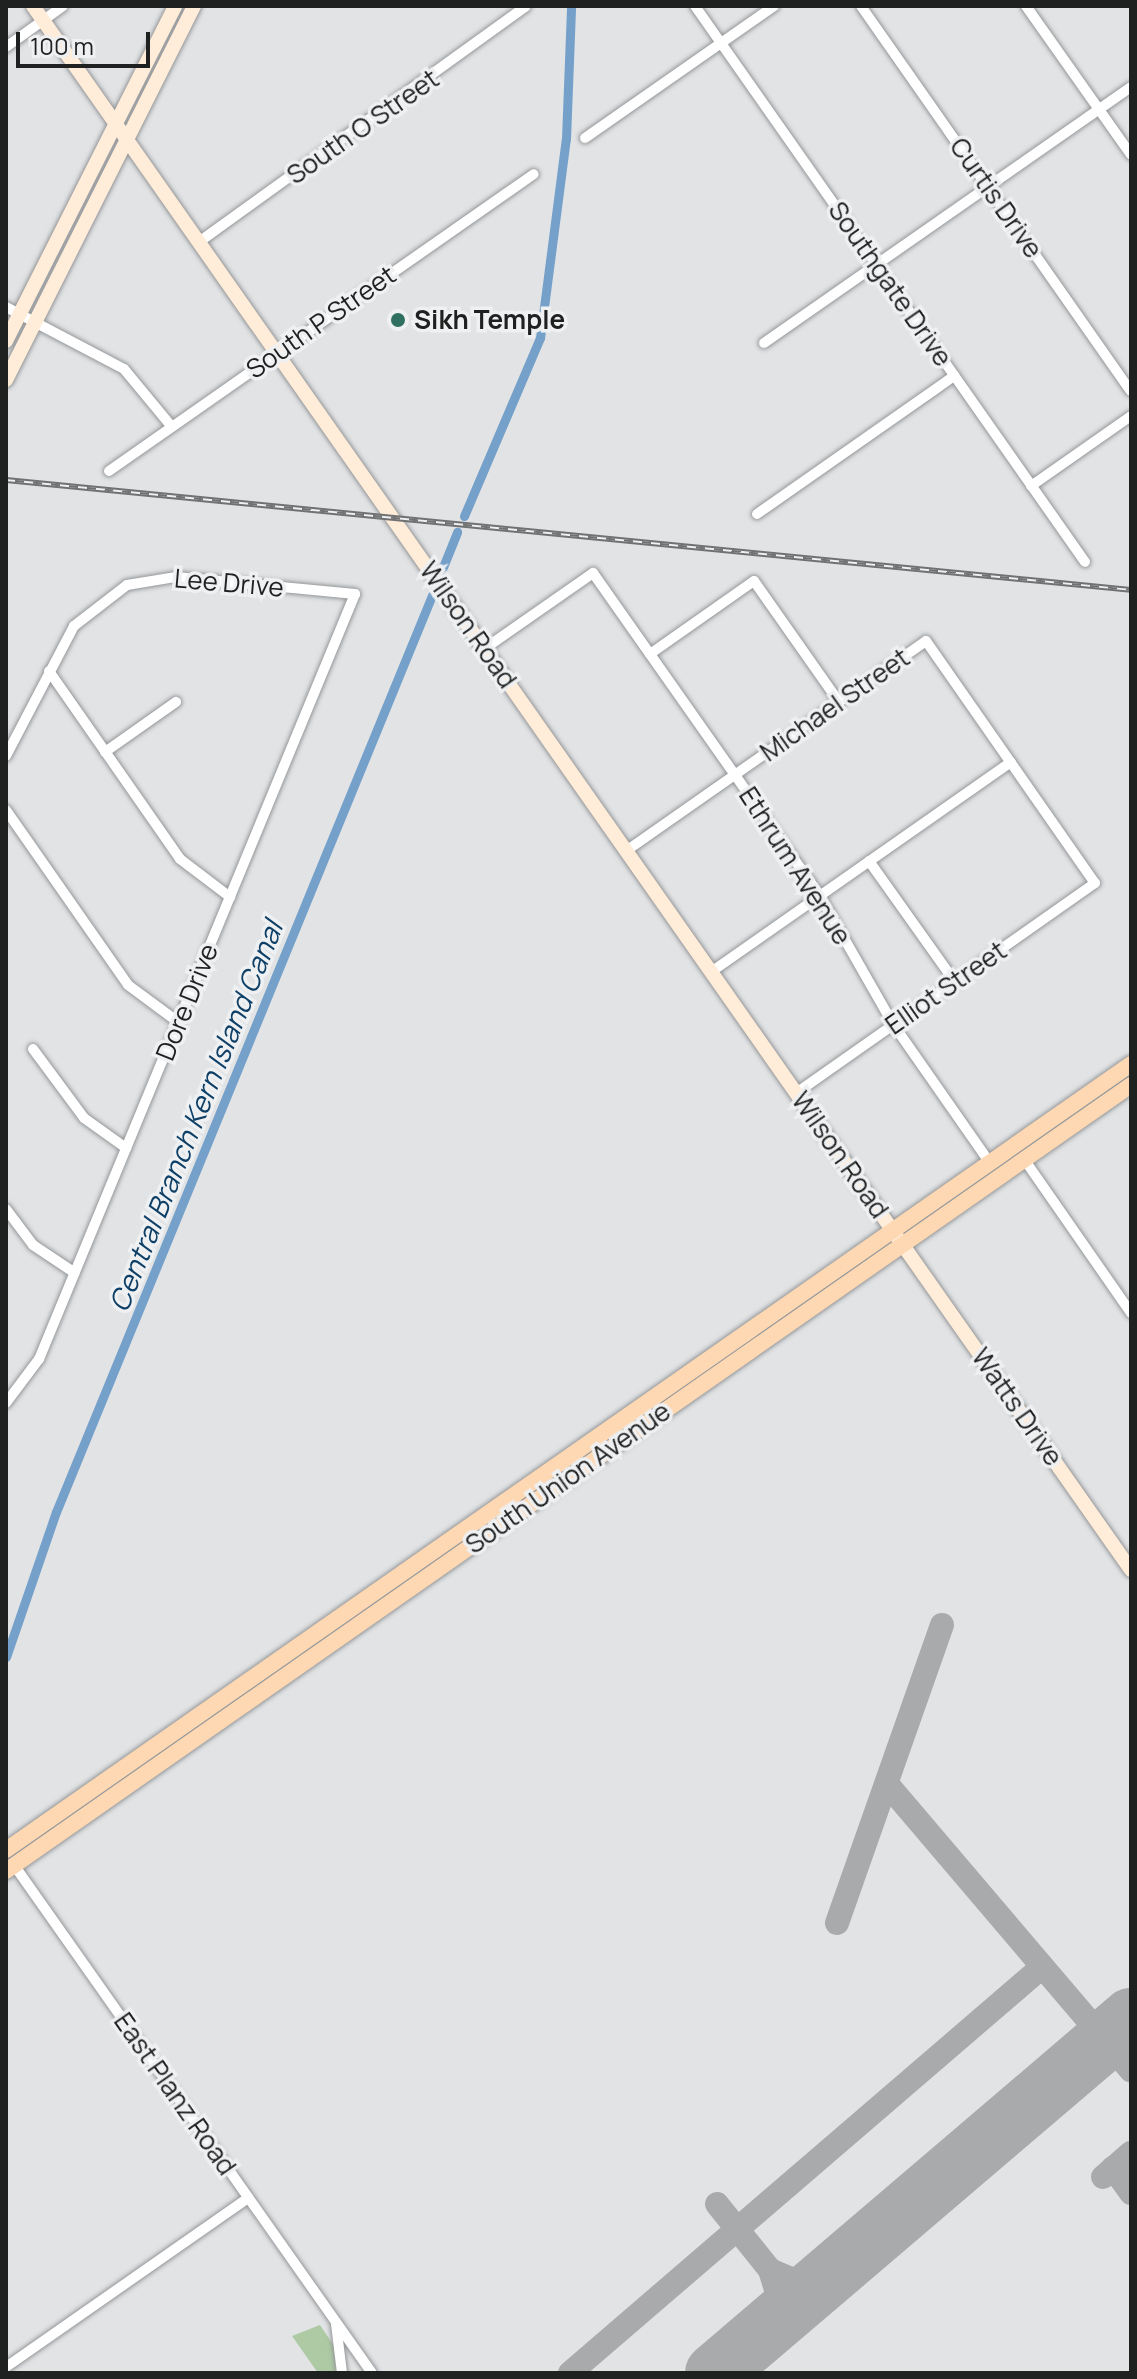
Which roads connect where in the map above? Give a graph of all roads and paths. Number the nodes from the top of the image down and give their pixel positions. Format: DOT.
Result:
graph roads {
  1 [pos="33,6"];
  2 [pos="63,6"];
  3 [pos="175,6"];
  4 [pos="194,6"];
  5 [pos="695,6"];
  6 [pos="774,6"];
  7 [pos="861,6"];
  8 [pos="1026,6"];
  9 [pos="525,8"];
  10 [pos="44,21"];
  11 [pos="721,43"];
  12 [pos="6,47"];
  13 [pos="1131,87"];
  14 [pos="1099,109"];
  15 [pos="116,121"];
  16 [pos="128,138"];
  17 [pos="585,138"];
  18 [pos="1131,155"];
  19 [pos="534,174"];
  20 [pos="988,187"];
  21 [pos="199,242"];
  22 [pos="877,265"];
  23 [pos="13,311"];
  24 [pos="35,322"];
  25 [pos="6,341"];
  26 [pos="764,343"];
  27 [pos="277,353"];
  28 [pos="954,376"];
  29 [pos="6,380"];
  30 [pos="1131,391"];
  31 [pos="1131,416"];
  32 [pos="172,427"];
  33 [pos="109,471"];
  34 [pos="1031,486"];
  35 [pos="757,514"];
  36 [pos="1085,562"];
  37 [pos="355,594"];
  38 [pos="484,649"];
  39 [pos="650,654"];
  40 [pos="49,671"];
  41 [pos="176,702"];
  42 [pos="839,702"];
  43 [pos="105,752"];
  44 [pos="6,756"];
  45 [pos="1011,762"];
  46 [pos="735,775"];
  47 [pos="6,810"];
  48 [pos="626,851"];
  49 [pos="869,861"];
  50 [pos="820,896"];
  51 [pos="230,897"];
  52 [pos="711,972"];
  53 [pos="955,982"];
  54 [pos="178,1022"];
  55 [pos="893,1024"];
  56 [pos="33,1049"];
  57 [pos="1131,1064"];
  58 [pos="1131,1085"];
  59 [pos="796,1093"];
  60 [pos="126,1148"];
  61 [pos="1024,1159"];
  62 [pos="990,1163"];
  63 [pos="6,1209"];
  64 [pos="898,1238"];
  65 [pos="75,1273"];
  66 [pos="1131,1313"];
  67 [pos="670,1396"];
  68 [pos="6,1403"];
  69 [pos="516,1494"];
  70 [pos="459,1554"];
  71 [pos="421,1561"];
  72 [pos="1131,1570"];
  73 [pos="353,1627"];
  74 [pos="237,1699"];
  75 [pos="8,1860"];
  76 [pos="248,2198"];
  77 [pos="336,2322"];
  78 [pos="6,2367"];
  79 [pos="342,2373"];
  80 [pos="372,2373"];
  1 -- 10 [label="street, Wilson Road"];
  2 -- 10 [label="street"];
  3 -- 15 [label="street"];
  4 -- 16 [label="street"];
  5 -- 11 [label="street, Southgate Drive"];
  6 -- 11 [label="street"];
  7 -- 20 [label="street, Curtis Drive"];
  8 -- 14 [label="street"];
  9 -- 21 [label="street, South O Street"];
  10 -- 12 [label="street"];
  10 -- 15 [label="street, Wilson Road"];
  11 -- 17 [label="street"];
  11 -- 22 [label="street, Southgate Drive"];
  13 -- 14 [label="street"];
  14 -- 18 [label="street"];
  14 -- 20 [label="street"];
  15 -- 16 [label="street, Wilson Road"];
  15 -- 23 [label="street"];
  16 -- 21 [label="street, Wilson Road"];
  16 -- 24 [label="street"];
  19 -- 27 [label="street, South P Street"];
  20 -- 22 [label="street"];
  20 -- 30 [label="street, Curtis Drive"];
  21 -- 27 [label="street, Wilson Road"];
  22 -- 26 [label="street"];
  22 -- 28 [label="street, Southgate Drive"];
  23 -- 24 [label="street"];
  23 -- 25 [label="street"];
  24 -- 29 [label="street"];
  24 -- 32 [label="street"];
  27 -- 32 [label="street, South P Street"];
  27 -- 38 [label="street, Wilson Road"];
  28 -- 34 [label="street, Southgate Drive"];
  28 -- 35 [label="street"];
  31 -- 34 [label="street"];
  32 -- 33 [label="street, South P Street"];
  34 -- 36 [label="street, Southgate Drive"];
  37 -- 40 [label="street, Lee Drive"];
  37 -- 51 [label="street, Dore Drive"];
  38 -- 39 [label="street, Ethrum Avenue"];
  38 -- 48 [label="street, Wilson Road"];
  39 -- 42 [label="street"];
  39 -- 46 [label="street, Ethrum Avenue"];
  40 -- 43 [label="street"];
  40 -- 44 [label="street, Lee Drive"];
  41 -- 43 [label="street"];
  42 -- 45 [label="street, Michael Street"];
  42 -- 46 [label="street, Michael Street"];
  43 -- 51 [label="street"];
  45 -- 49 [label="street"];
  45 -- 53 [label="street, Elliot Street"];
  46 -- 48 [label="street, Michael Street"];
  46 -- 50 [label="street, Ethrum Avenue"];
  47 -- 54 [label="street"];
  48 -- 52 [label="street, Wilson Road"];
  49 -- 50 [label="street"];
  49 -- 53 [label="street"];
  50 -- 52 [label="street"];
  50 -- 55 [label="street, Ethrum Avenue"];
  51 -- 54 [label="street, Dore Drive"];
  52 -- 59 [label="street, Wilson Road"];
  53 -- 55 [label="street, Elliot Street"];
  54 -- 60 [label="street, Dore Drive"];
  55 -- 59 [label="street, Elliot Street"];
  55 -- 62 [label="street, Ethrum Avenue"];
  56 -- 60 [label="street"];
  57 -- 62 [label="main road, South Union Avenue"];
  58 -- 61 [label="main road, South Union Avenue"];
  59 -- 64 [label="street, Wilson Road"];
  60 -- 65 [label="street, Dore Drive"];
  61 -- 64 [label="main road, South Union Avenue"];
  61 -- 66 [label="street"];
  62 -- 64 [label="main road, South Union Avenue"];
  63 -- 65 [label="street"];
  64 -- 67 [label="main road, South Union Avenue"];
  64 -- 72 [label="street, Watts Drive"];
  65 -- 68 [label="street, Dore Drive"];
  67 -- 69 [label="main road, South Union Avenue"];
  67 -- 70 [label="main road, South Union Avenue"];
  69 -- 70 [label="main road"];
  69 -- 71 [label="main road, South Union Avenue"];
  70 -- 73 [label="main road, South Union Avenue"];
  71 -- 73 [label="main road"];
  71 -- 74 [label="main road, South Union Avenue"];
  73 -- 74 [label="main road, South Union Avenue"];
  74 -- 75 [label="main road, South Union Avenue"];
  75 -- 76 [label="street, East Planz Road"];
  76 -- 77 [label="street, East Planz Road"];
  76 -- 78 [label="street"];
  77 -- 79 [label="street, East Planz Road"];
  77 -- 80 [label="street, East Planz Road"];
}
